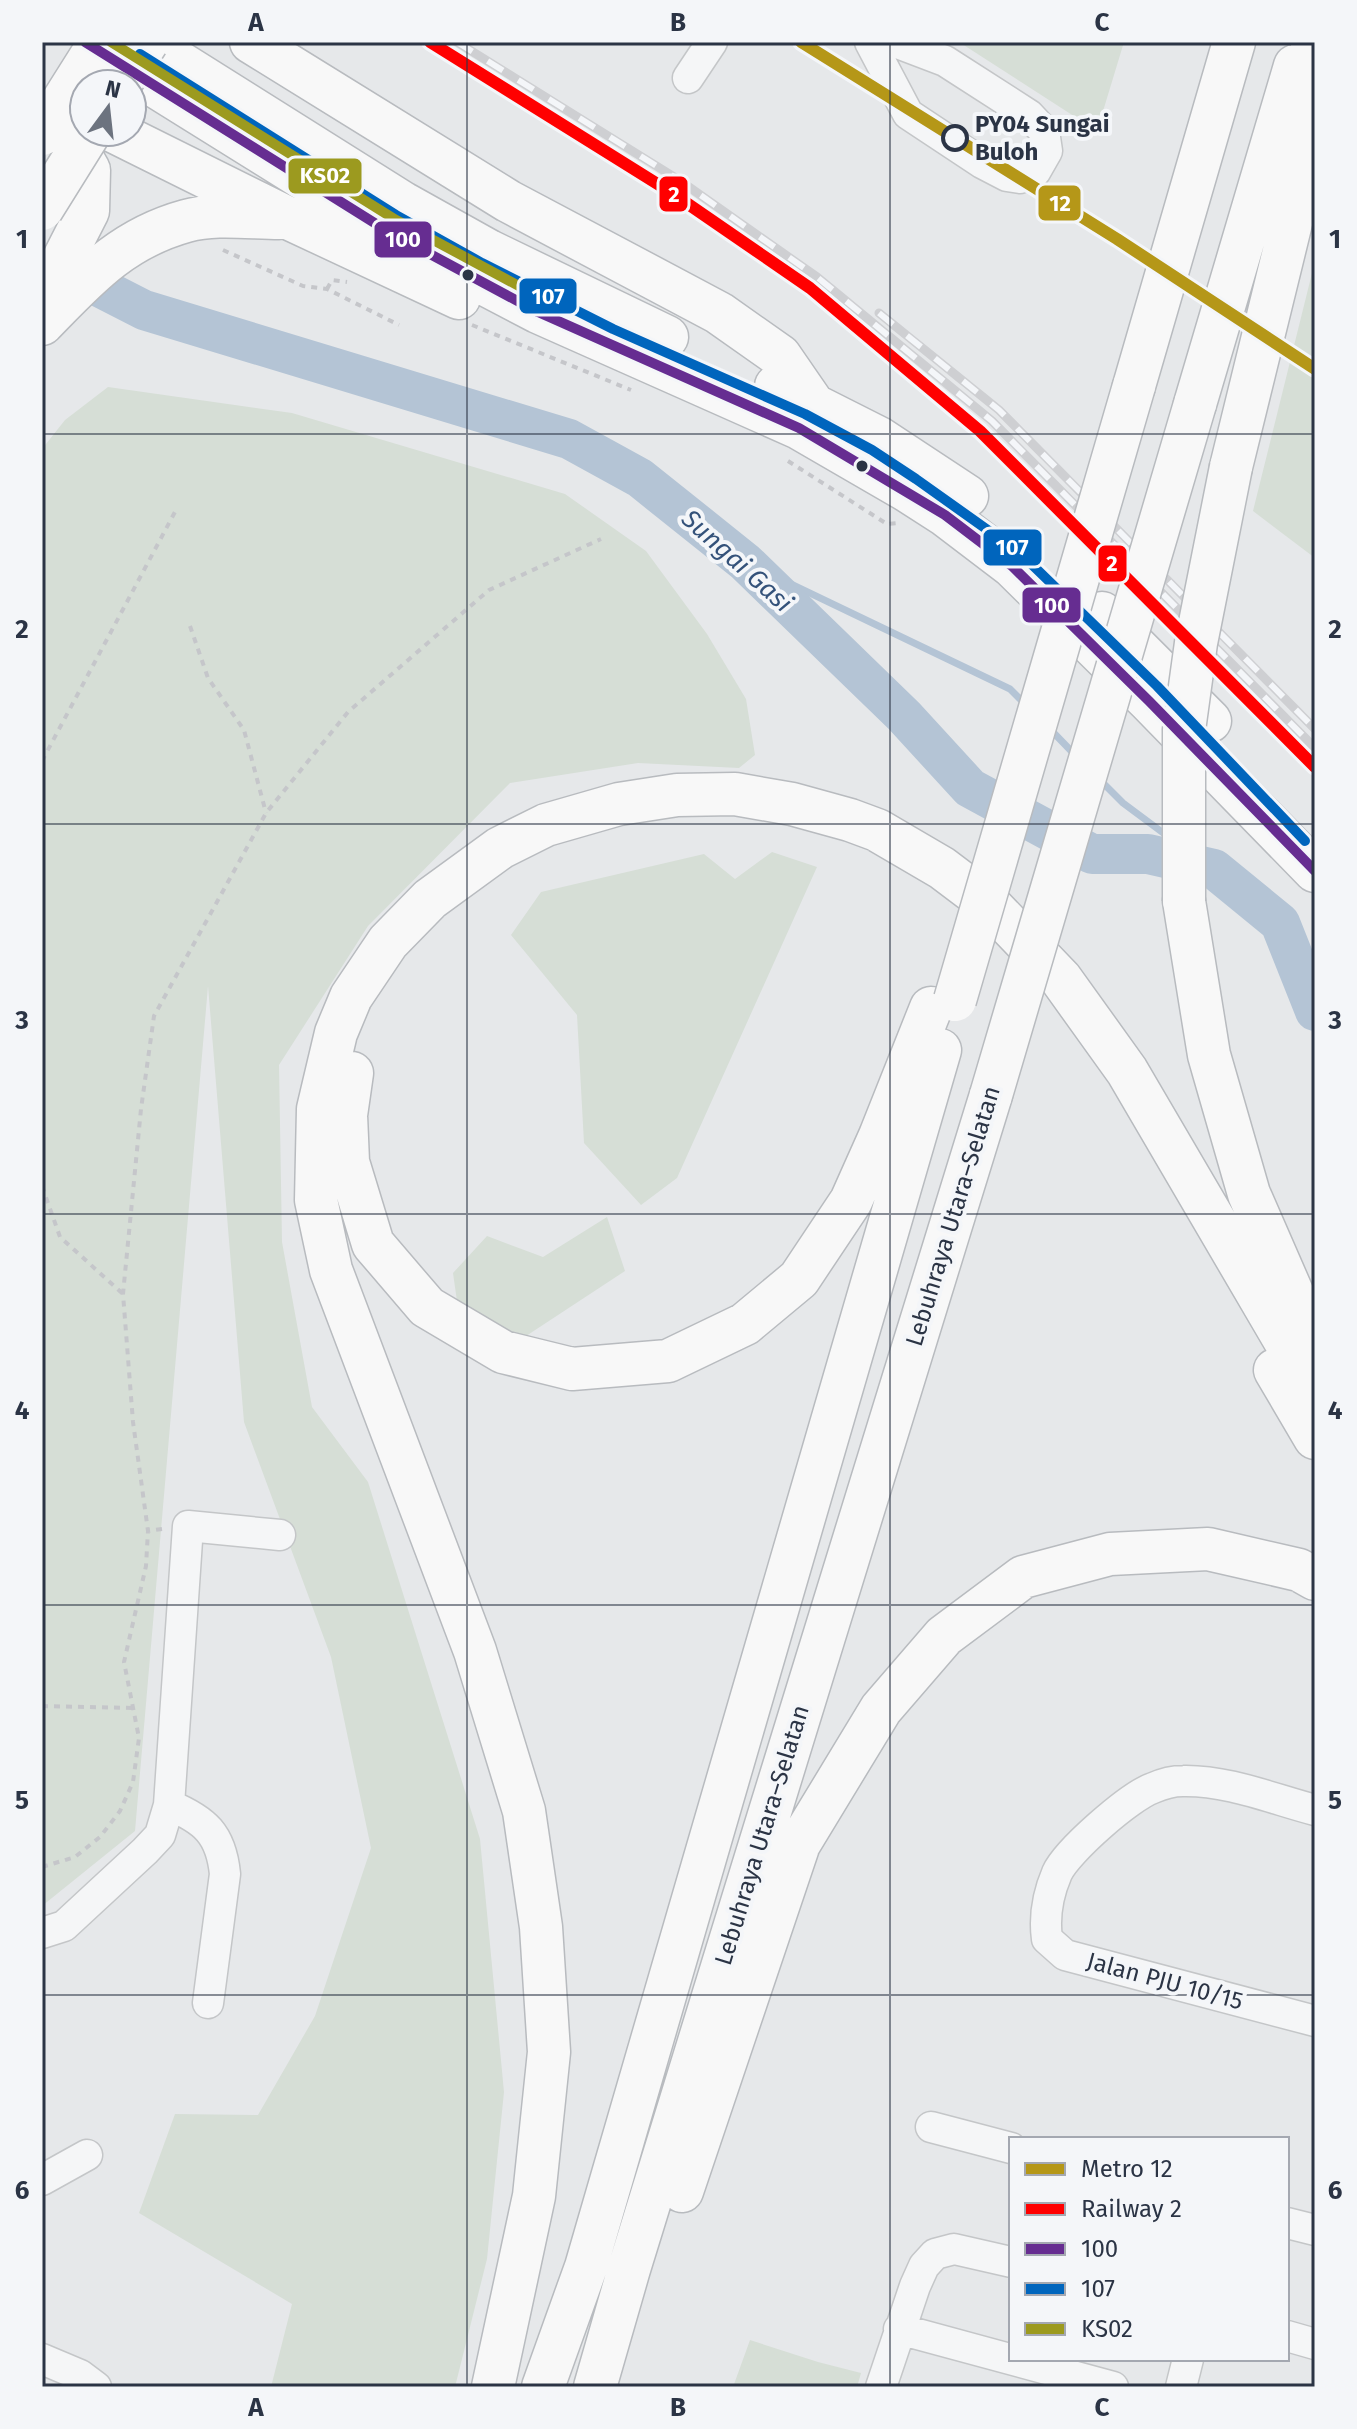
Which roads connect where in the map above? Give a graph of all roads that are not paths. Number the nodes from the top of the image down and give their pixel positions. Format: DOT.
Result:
graph roads {
  1 [pos="85,42"];
  2 [pos="100,42"];
  3 [pos="147,42"];
  4 [pos="251,42"];
  5 [pos="712,42"];
  6 [pos="870,42"];
  7 [pos="895,42"];
  8 [pos="1234,42"];
  9 [pos="1302,42"];
  10 [pos="1312,42"];
  11 [pos="130,68"];
  12 [pos="688,78"];
  13 [pos="42,97"];
  14 [pos="68,109"];
  15 [pos="42,122"];
  16 [pos="42,134"];
  17 [pos="80,148"];
  18 [pos="147,148"];
  19 [pos="42,209"];
  20 [pos="288,218"];
  21 [pos="86,252"];
  22 [pos="42,301"];
  23 [pos="538,312"];
  24 [pos="42,324"];
  25 [pos="811,401"];
  26 [pos="1315,831"];
  27 [pos="1315,871"];
  28 [pos="943,1004"];
  29 [pos="1315,1345"];
  30 [pos="1315,1392"];
  31 [pos="1315,1438"];
  32 [pos="280,1535"];
  33 [pos="1315,1579"];
  34 [pos="169,1805"];
  35 [pos="1315,1810"];
  36 [pos="42,1933"];
  37 [pos="208,2003"];
  38 [pos="1315,2021"];
  39 [pos="931,2127"];
  40 [pos="1009,2147"];
  41 [pos="87,2155"];
  42 [pos="42,2180"];
  43 [pos="1289,2224"];
  44 [pos="1315,2230"];
  45 [pos="1009,2262"];
  46 [pos="629,2269"];
  47 [pos="899,2329"];
  48 [pos="1289,2337"];
  49 [pos="1315,2344"];
  50 [pos="42,2359"];
  51 [pos="1009,2359"];
  52 [pos="1017,2361"];
  53 [pos="1188,2361"];
  54 [pos="96,2387"];
  55 [pos="493,2387"];
  56 [pos="543,2387"];
  57 [pos="595,2387"];
  58 [pos="881,2387"];
  59 [pos="1113,2387"];
  60 [pos="1181,2387"];
  1 -- 23 [label="highway"];
  2 -- 16 [label="highway, bridge"];
  3 -- 11 [label="highway, bridge"];
  3 -- 25 [label="highway"];
  4 -- 25 [label="highway"];
  5 -- 12 [label="street"];
  6 -- 7 [label="street"];
  8 -- 28 [label="highway, Lebuhraya Utara–Selatan, bridge"];
  9 -- 46 [label="highway, Lebuhraya Utara–Selatan, bridge"];
  10 -- 29 [label="highway, bridge"];
  13 -- 14 [label="highway"];
  15 -- 21 [label="highway"];
  17 -- 19 [label="highway, bridge"];
  18 -- 20 [label="highway"];
  20 -- 21 [label="highway"];
  20 -- 23 [label="highway"];
  21 -- 22 [label="highway"];
  21 -- 24 [label="highway"];
  23 -- 27 [label="highway"];
  25 -- 26 [label="highway"];
  28 -- 31 [label="highway"];
  28 -- 56 [label="highway, Lebuhraya Utara–Selatan"];
  30 -- 55 [label="highway"];
  32 -- 34 [label="street"];
  33 -- 46 [label="highway"];
  34 -- 36 [label="street"];
  34 -- 37 [label="street"];
  35 -- 38 [label="street, Jalan PJU 10/15"];
  39 -- 40 [label="street"];
  41 -- 42 [label="street"];
  43 -- 44 [label="street"];
  45 -- 47 [label="street"];
  46 -- 57 [label="highway, Lebuhraya Utara–Selatan"];
  47 -- 51 [label="street"];
  47 -- 58 [label="street"];
  48 -- 49 [label="street"];
  50 -- 54 [label="street"];
  52 -- 59 [label="street"];
  53 -- 60 [label="street"];
}
